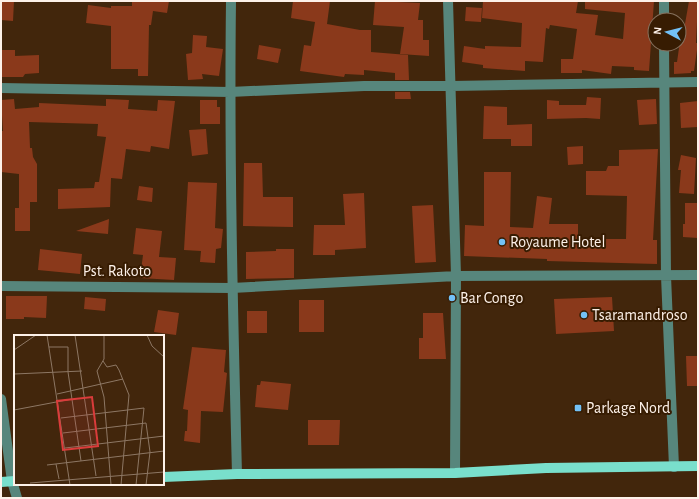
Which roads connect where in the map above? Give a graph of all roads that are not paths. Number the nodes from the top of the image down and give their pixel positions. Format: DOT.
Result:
graph roads {
  1 [pos="231,1"];
  2 [pos="448,1"];
  3 [pos="664,1"];
  4 [pos="664,12"];
  5 [pos="664,52"];
  6 [pos="698,82"];
  7 [pos="665,83"];
  8 [pos="451,86"];
  9 [pos="1,88"];
  10 [pos="230,92"];
  11 [pos="698,275"];
  12 [pos="456,276"];
  13 [pos="666,276"];
  14 [pos="1,286"];
  15 [pos="232,288"];
  16 [pos="1,399"];
  17 [pos="698,466"];
  18 [pos="674,467"];
  19 [pos="455,473"];
  20 [pos="237,474"];
  21 [pos="164,476"];
  22 [pos="13,481"];
  23 [pos="1,482"];
  24 [pos="14,485"];
  25 [pos="18,498"];
  1 -- 10 [label="street"];
  2 -- 8 [label="street"];
  3 -- 4 [label="street"];
  5 -- 7 [label="street"];
  6 -- 7 [label="street"];
  7 -- 8 [label="street"];
  7 -- 13 [label="street"];
  8 -- 10 [label="street"];
  8 -- 12 [label="street"];
  9 -- 10 [label="street"];
  10 -- 15 [label="street"];
  11 -- 13 [label="street, Pst. Rakoto"];
  12 -- 13 [label="street, Pst. Rakoto"];
  12 -- 15 [label="street, Pst. Rakoto"];
  12 -- 19 [label="street"];
  13 -- 18 [label="street"];
  14 -- 15 [label="street, Pst. Rakoto"];
  15 -- 20 [label="street"];
  16 -- 22 [label="street"];
  17 -- 18 [label="main road"];
  18 -- 19 [label="main road"];
  19 -- 20 [label="main road"];
  20 -- 21 [label="main road"];
  22 -- 23 [label="main road"];
  24 -- 25 [label="street"];
}
